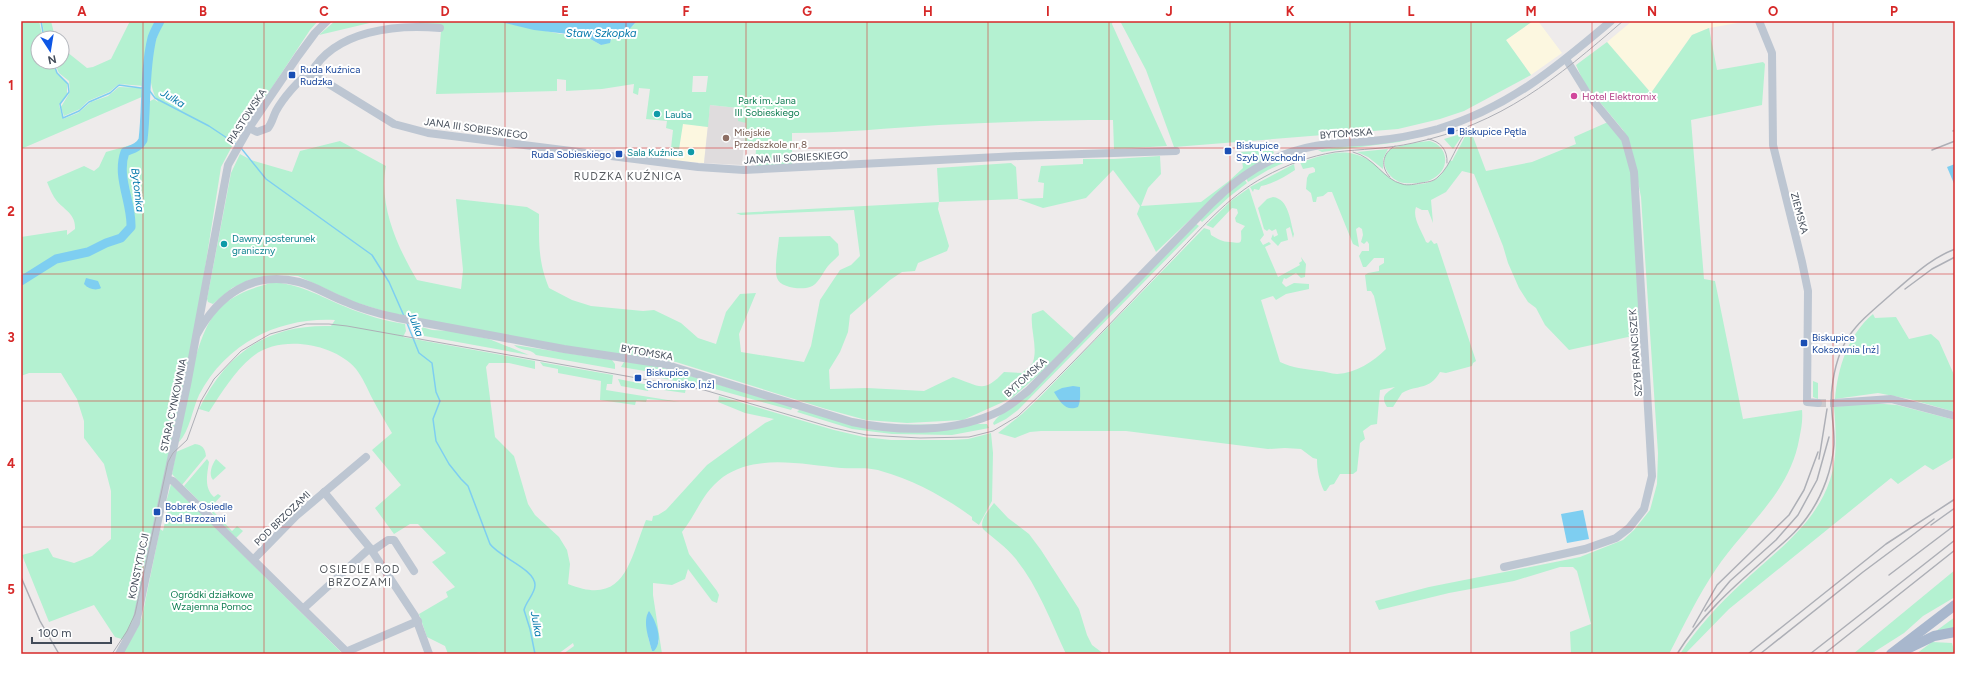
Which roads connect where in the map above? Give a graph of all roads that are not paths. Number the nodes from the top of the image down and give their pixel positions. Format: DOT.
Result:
graph roads {
  1 [pos="327,21"];
  2 [pos="1611,21"];
  3 [pos="1759,21"];
  4 [pos="440,28"];
  5 [pos="1566,59"];
  6 [pos="311,73"];
  7 [pos="249,128"];
  8 [pos="1176,151"];
  9 [pos="214,236"];
  10 [pos="353,305"];
  11 [pos="197,334"];
  12 [pos="1818,403"];
  13 [pos="1834,403"];
  14 [pos="1955,416"];
  15 [pos="366,456"];
  16 [pos="167,479"];
  17 [pos="324,492"];
  18 [pos="371,549"];
  19 [pos="254,559"];
  20 [pos="1504,567"];
  21 [pos="414,572"];
  22 [pos="1955,605"];
  23 [pos="304,608"];
  24 [pos="1955,612"];
  25 [pos="418,621"];
  26 [pos="1955,632"];
  27 [pos="1902,652"];
  28 [pos="349,653"];
  29 [pos="119,654"];
  30 [pos="429,654"];
  31 [pos="1890,654"];
  1 -- 7 [label="street, PIASTOWSKA"];
  2 -- 5 [label="street, BYTOMSKA"];
  3 -- 12 [label="street, ZIEMSKA"];
  4 -- 6 [label="street"];
  5 -- 10 [label="street, BYTOMSKA"];
  5 -- 20 [label="street, SZYB FRANCISZEK"];
  6 -- 7 [label="street"];
  6 -- 8 [label="street, JANA III SOBIESKIEGO"];
  7 -- 9 [label="street, PIASTOWSKA"];
  9 -- 11 [label="street, STARA CYNKOWNIA"];
  10 -- 11 [label="street, STARA CYNKOWNIA"];
  11 -- 16 [label="street, STARA CYNKOWNIA"];
  13 -- 14 [label="street"];
  15 -- 17 [label="street, POD BRZOZAMI"];
  16 -- 19 [label="street, POD BRZOZAMI"];
  16 -- 29 [label="street, KONSTYTUCJI"];
  17 -- 18 [label="street, POD BRZOZAMI"];
  17 -- 19 [label="street, POD BRZOZAMI"];
  18 -- 21 [label="street"];
  18 -- 23 [label="street"];
  18 -- 25 [label="street, POD BRZOZAMI"];
  19 -- 23 [label="street, POD BRZOZAMI"];
  22 -- 31 [label="main road"];
  23 -- 28 [label="street, POD BRZOZAMI"];
  24 -- 27 [label="main road"];
  25 -- 28 [label="street, POD BRZOZAMI"];
  25 -- 30 [label="street, POD BRZOZAMI"];
  26 -- 27 [label="main road"];
}
